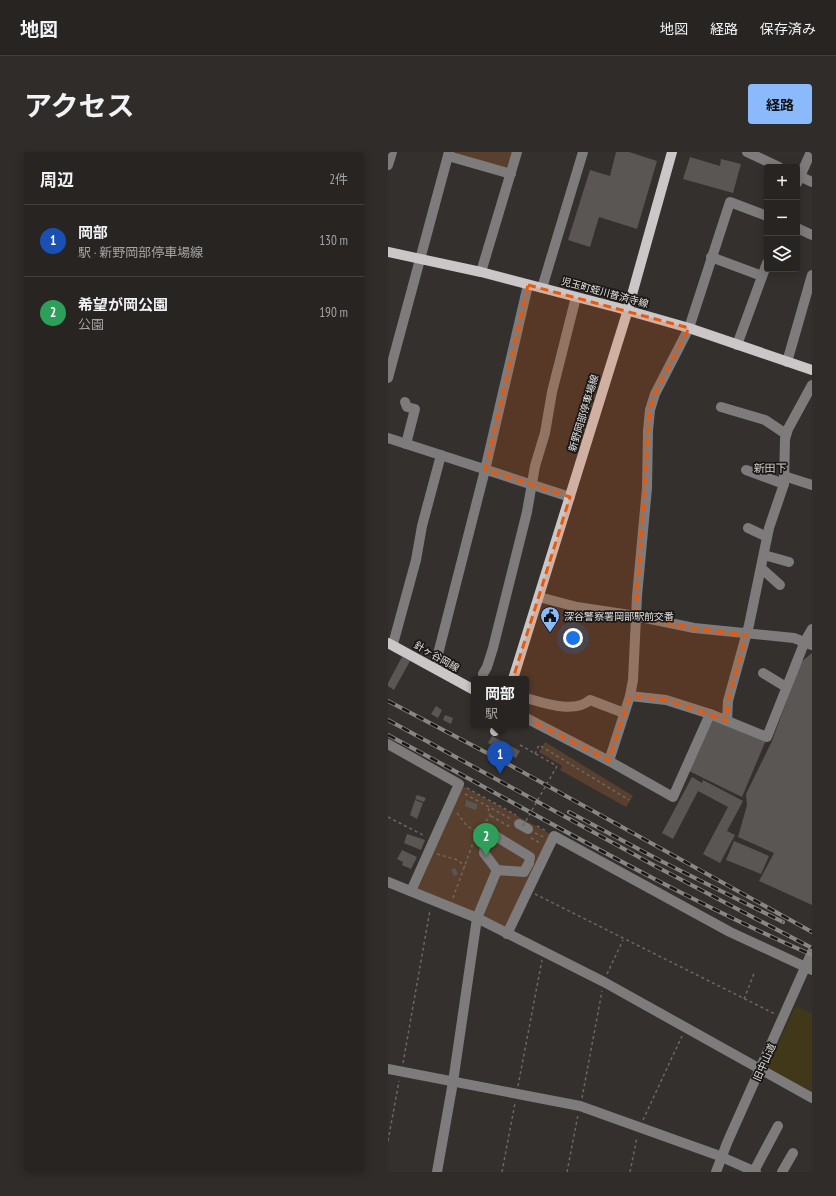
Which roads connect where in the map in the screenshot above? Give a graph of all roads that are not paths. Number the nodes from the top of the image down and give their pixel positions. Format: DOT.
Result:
graph roads {
  1 [pos="392,152"];
  2 [pos="518,152"];
  3 [pos="584,152"];
  4 [pos="672,152"];
  5 [pos="747,152"];
  6 [pos="810,152"];
  7 [pos="448,154"];
  8 [pos="773,164"];
  9 [pos="388,165"];
  10 [pos="511,174"];
  11 [pos="800,174"];
  12 [pos="800,179"];
  13 [pos="812,182"];
  14 [pos="764,215"];
  15 [pos="800,229"];
  16 [pos="812,235"];
  17 [pos="388,252"];
  18 [pos="419,257"];
  19 [pos="712,257"];
  20 [pos="764,271"];
  21 [pos="481,272"];
  22 [pos="812,274"];
  23 [pos="762,276"];
  24 [pos="528,285"];
  25 [pos="542,288"];
  26 [pos="576,297"];
  27 [pos="628,310"];
  28 [pos="689,328"];
  29 [pos="737,345"];
  30 [pos="787,362"];
  31 [pos="812,370"];
  32 [pos="388,378"];
  33 [pos="812,385"];
  34 [pos="404,402"];
  35 [pos="721,407"];
  36 [pos="786,434"];
  37 [pos="388,438"];
  38 [pos="406,444"];
  39 [pos="441,455"];
  40 [pos="485,470"];
  41 [pos="746,470"];
  42 [pos="784,480"];
  43 [pos="532,485"];
  44 [pos="812,485"];
  45 [pos="570,498"];
  46 [pos="748,528"];
  47 [pos="767,537"];
  48 [pos="764,555"];
  49 [pos="789,562"];
  50 [pos="761,568"];
  51 [pos="780,585"];
  52 [pos="539,597"];
  53 [pos="636,616"];
  54 [pos="812,629"];
  55 [pos="747,635"];
  56 [pos="390,643"];
  57 [pos="808,643"];
  58 [pos="439,661"];
  59 [pos="763,673"];
  60 [pos="483,674"];
  61 [pos="514,676"];
  62 [pos="786,687"];
  63 [pos="471,688"];
  64 [pos="630,696"];
  65 [pos="529,699"];
  66 [pos="624,713"];
  67 [pos="710,714"];
  68 [pos="529,720"];
  69 [pos="727,721"];
  70 [pos="388,744"];
  71 [pos="609,761"];
  72 [pos="497,870"];
  73 [pos="388,882"];
  74 [pos="411,891"];
  75 [pos="477,918"];
  76 [pos="507,934"];
  77 [pos="812,952"];
  78 [pos="809,968"];
  79 [pos="388,1069"];
  80 [pos="760,1070"];
  81 [pos="453,1082"];
  82 [pos="812,1098"];
  83 [pos="778,1126"];
  84 [pos="793,1153"];
  85 [pos="721,1157"];
  86 [pos="436,1172"];
  87 [pos="716,1172"];
  88 [pos="755,1172"];
  89 [pos="782,1172"];
  1 -- 9 [label="street"];
  2 -- 10 [label="street"];
  3 -- 25 [label="street"];
  4 -- 27 [label="main road, 新野岡部停車場線"];
  5 -- 8 [label="street"];
  6 -- 11 [label="street"];
  7 -- 10 [label="street"];
  7 -- 18 [label="street"];
  10 -- 21 [label="street"];
  12 -- 13 [label="street"];
  14 -- 19 [label="street"];
  15 -- 16 [label="street"];
  17 -- 18 [label="main road, 児玉町蛭川普済寺線"];
  18 -- 21 [label="main road, 児玉町蛭川普済寺線"];
  18 -- 32 [label="street"];
  19 -- 23 [label="street"];
  19 -- 28 [label="street"];
  20 -- 23 [label="street"];
  21 -- 24 [label="main road, 児玉町蛭川普済寺線"];
  22 -- 30 [label="street"];
  23 -- 29 [label="street"];
  24 -- 25 [label="main road, 児玉町蛭川普済寺線"];
  24 -- 40 [label="street"];
  25 -- 26 [label="main road, 児玉町蛭川普済寺線"];
  26 -- 27 [label="main road, 児玉町蛭川普済寺線"];
  26 -- 43 [label="street"];
  27 -- 28 [label="main road, 児玉町蛭川普済寺線"];
  27 -- 45 [label="main road, 新野岡部停車場線"];
  28 -- 29 [label="main road, 児玉町蛭川普済寺線"];
  28 -- 53 [label="street"];
  29 -- 30 [label="main road, 児玉町蛭川普済寺線"];
  30 -- 31 [label="main road, 児玉町蛭川普済寺線"];
  33 -- 36 [label="street"];
  34 -- 38 [label="street"];
  35 -- 36 [label="street"];
  36 -- 42 [label="street"];
  37 -- 38 [label="street"];
  38 -- 39 [label="street"];
  39 -- 40 [label="street"];
  39 -- 56 [label="street"];
  40 -- 43 [label="street"];
  40 -- 58 [label="street"];
  41 -- 42 [label="street"];
  42 -- 44 [label="street"];
  42 -- 47 [label="street"];
  43 -- 45 [label="street"];
  43 -- 60 [label="street"];
  45 -- 52 [label="main road, 新野岡部停車場線"];
  46 -- 47 [label="street"];
  47 -- 48 [label="street"];
  48 -- 49 [label="street"];
  48 -- 50 [label="street"];
  50 -- 51 [label="street"];
  50 -- 55 [label="street"];
  52 -- 53 [label="street"];
  52 -- 61 [label="main road, 新野岡部停車場線"];
  53 -- 55 [label="street"];
  53 -- 64 [label="street"];
  54 -- 57 [label="street"];
  55 -- 57 [label="street"];
  55 -- 69 [label="street"];
  56 -- 63 [label="main road, 針ヶ谷岡線"];
  57 -- 62 [label="street"];
  59 -- 62 [label="street"];
  62 -- 69 [label="street"];
  64 -- 66 [label="street"];
  64 -- 67 [label="street"];
  65 -- 66 [label="street"];
  66 -- 71 [label="street"];
  67 -- 69 [label="street"];
  67 -- 71 [label="street"];
  68 -- 71 [label="street"];
  70 -- 74 [label="street"];
  72 -- 72 [label="street"];
  72 -- 75 [label="street"];
  73 -- 74 [label="street"];
  74 -- 75 [label="street"];
  75 -- 76 [label="street"];
  75 -- 81 [label="street"];
  76 -- 78 [label="street"];
  76 -- 80 [label="street"];
  77 -- 78 [label="street, 旧中山道"];
  78 -- 80 [label="street, 旧中山道"];
  79 -- 81 [label="street"];
  80 -- 82 [label="street"];
  80 -- 85 [label="street, 旧中山道"];
  81 -- 85 [label="street"];
  81 -- 86 [label="street"];
  83 -- 88 [label="street"];
  84 -- 89 [label="street"];
  85 -- 87 [label="street, 旧中山道"];
  85 -- 88 [label="street"];
}
